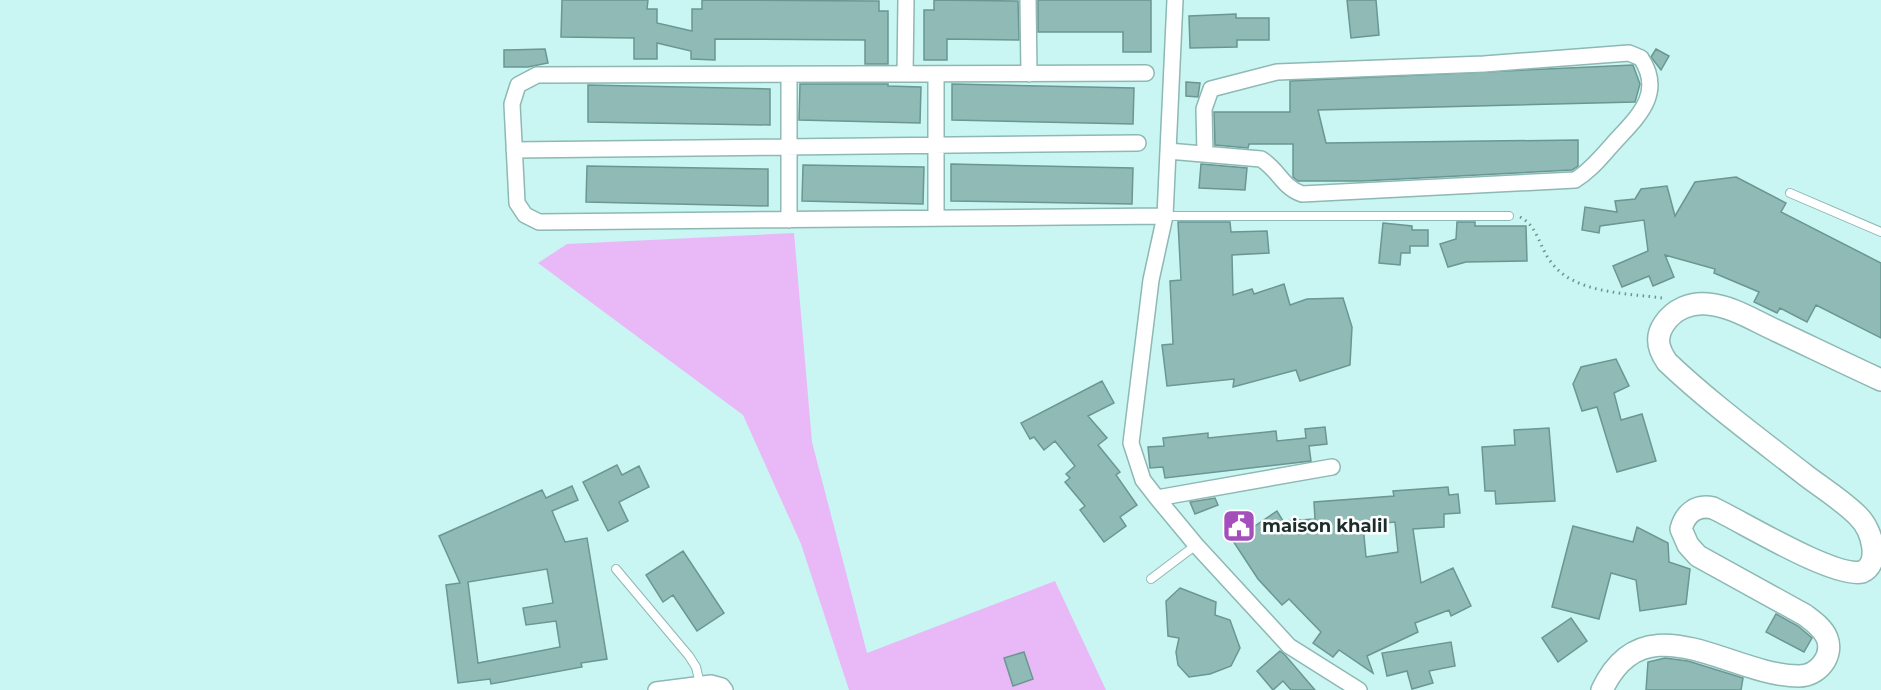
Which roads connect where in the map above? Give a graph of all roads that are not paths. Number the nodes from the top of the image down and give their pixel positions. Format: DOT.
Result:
graph roads {
  1 [pos="906,0"];
  2 [pos="1028,0"];
  3 [pos="1175,0"];
  4 [pos="1146,73"];
  5 [pos="906,74"];
  6 [pos="936,74"];
  7 [pos="1029,74"];
  8 [pos="789,75"];
  9 [pos="1138,142"];
  10 [pos="936,145"];
  11 [pos="789,147"];
  12 [pos="514,150"];
  13 [pos="1168,151"];
  14 [pos="1205,153"];
  15 [pos="1790,193"];
  16 [pos="1165,216"];
  17 [pos="1509,216"];
  18 [pos="936,218"];
  19 [pos="789,220"];
  20 [pos="1881,232"];
  21 [pos="1881,380"];
  22 [pos="1332,466"];
  23 [pos="1157,498"];
  24 [pos="1196,545"];
  25 [pos="616,569"];
  26 [pos="1152,579"];
  27 [pos="700,684"];
  28 [pos="656,690"];
  29 [pos="725,690"];
  30 [pos="1359,690"];
  31 [pos="1602,690"];
  1 -- 5 [label="street"];
  2 -- 7 [label="street"];
  3 -- 13 [label="street"];
  4 -- 7 [label="street"];
  5 -- 6 [label="street"];
  5 -- 8 [label="street"];
  6 -- 7 [label="street"];
  6 -- 10 [label="street"];
  8 -- 11 [label="street"];
  8 -- 12 [label="street"];
  9 -- 10 [label="street"];
  10 -- 11 [label="street"];
  10 -- 18 [label="street"];
  11 -- 12 [label="street"];
  11 -- 19 [label="street"];
  12 -- 19 [label="street"];
  13 -- 14 [label="street"];
  13 -- 16 [label="street"];
  14 -- 14 [label="street"];
  15 -- 20 [label="lane"];
  16 -- 17 [label="lane"];
  16 -- 18 [label="street"];
  16 -- 23 [label="street"];
  18 -- 19 [label="street"];
  21 -- 31 [label="main road"];
  22 -- 23 [label="street"];
  23 -- 24 [label="street"];
  24 -- 26 [label="lane"];
  24 -- 30 [label="street"];
  25 -- 27 [label="lane"];
  27 -- 28 [label="street"];
  27 -- 29 [label="street"];
}
